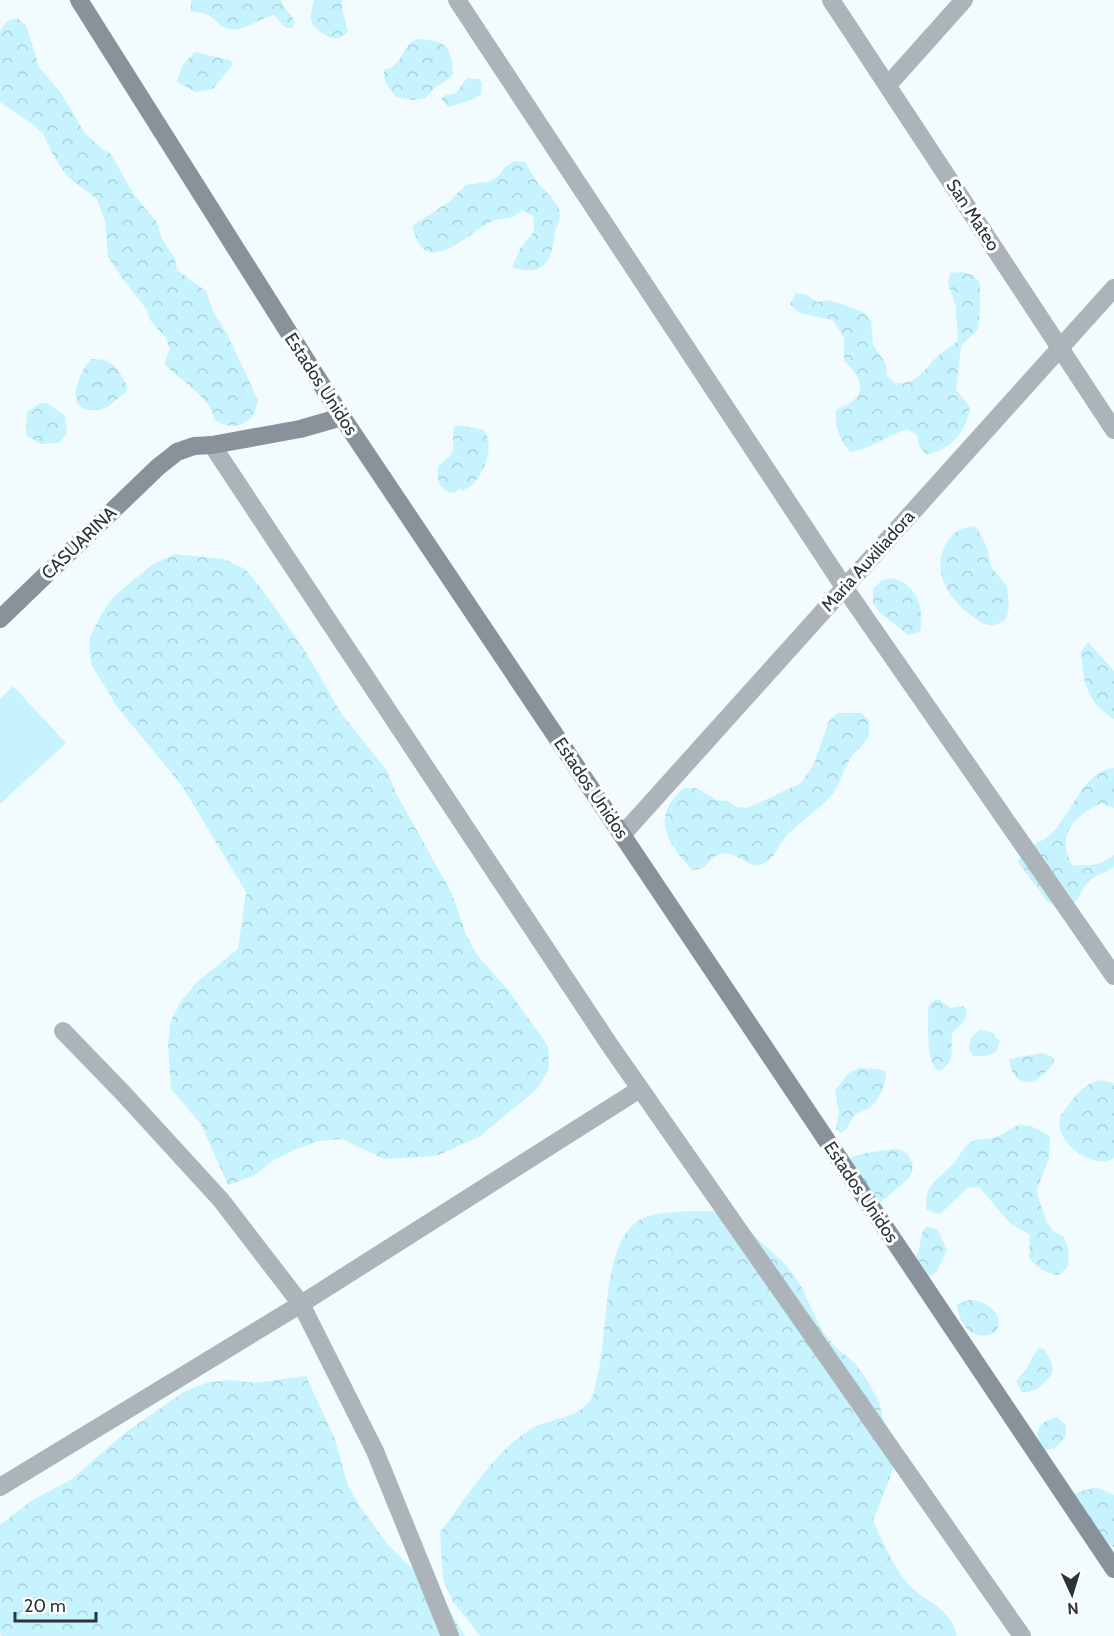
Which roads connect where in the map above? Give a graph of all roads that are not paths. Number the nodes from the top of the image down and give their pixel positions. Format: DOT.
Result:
graph roads {
  1 [pos="79,0"];
  2 [pos="457,0"];
  3 [pos="831,0"];
  4 [pos="964,0"];
  5 [pos="888,85"];
  6 [pos="1114,288"];
  7 [pos="1060,350"];
  8 [pos="342,417"];
  9 [pos="1114,430"];
  10 [pos="212,445"];
  11 [pos="844,587"];
  12 [pos="0,619"];
  13 [pos="622,834"];
  14 [pos="1114,976"];
  15 [pos="63,1031"];
  16 [pos="640,1089"];
  17 [pos="301,1305"];
  18 [pos="0,1487"];
  19 [pos="1114,1569"];
  20 [pos="450,1636"];
  21 [pos="1022,1636"];
  1 -- 8 [label="street, Estados Unidos"];
  2 -- 11 [label="street"];
  3 -- 5 [label="street, San Mateo"];
  4 -- 5 [label="street"];
  5 -- 7 [label="street, San Mateo"];
  6 -- 7 [label="street, Maria Auxiliadora"];
  7 -- 9 [label="street, San Mateo"];
  7 -- 11 [label="street, Maria Auxiliadora"];
  8 -- 10 [label="street, CASUARINA"];
  8 -- 13 [label="street, Estados Unidos"];
  10 -- 12 [label="street, CASUARINA"];
  10 -- 16 [label="street"];
  11 -- 13 [label="street, Maria Auxiliadora"];
  11 -- 14 [label="street"];
  13 -- 19 [label="street, Estados Unidos"];
  15 -- 17 [label="street"];
  16 -- 17 [label="street"];
  16 -- 21 [label="street"];
  17 -- 18 [label="street"];
  17 -- 20 [label="street"];
}
